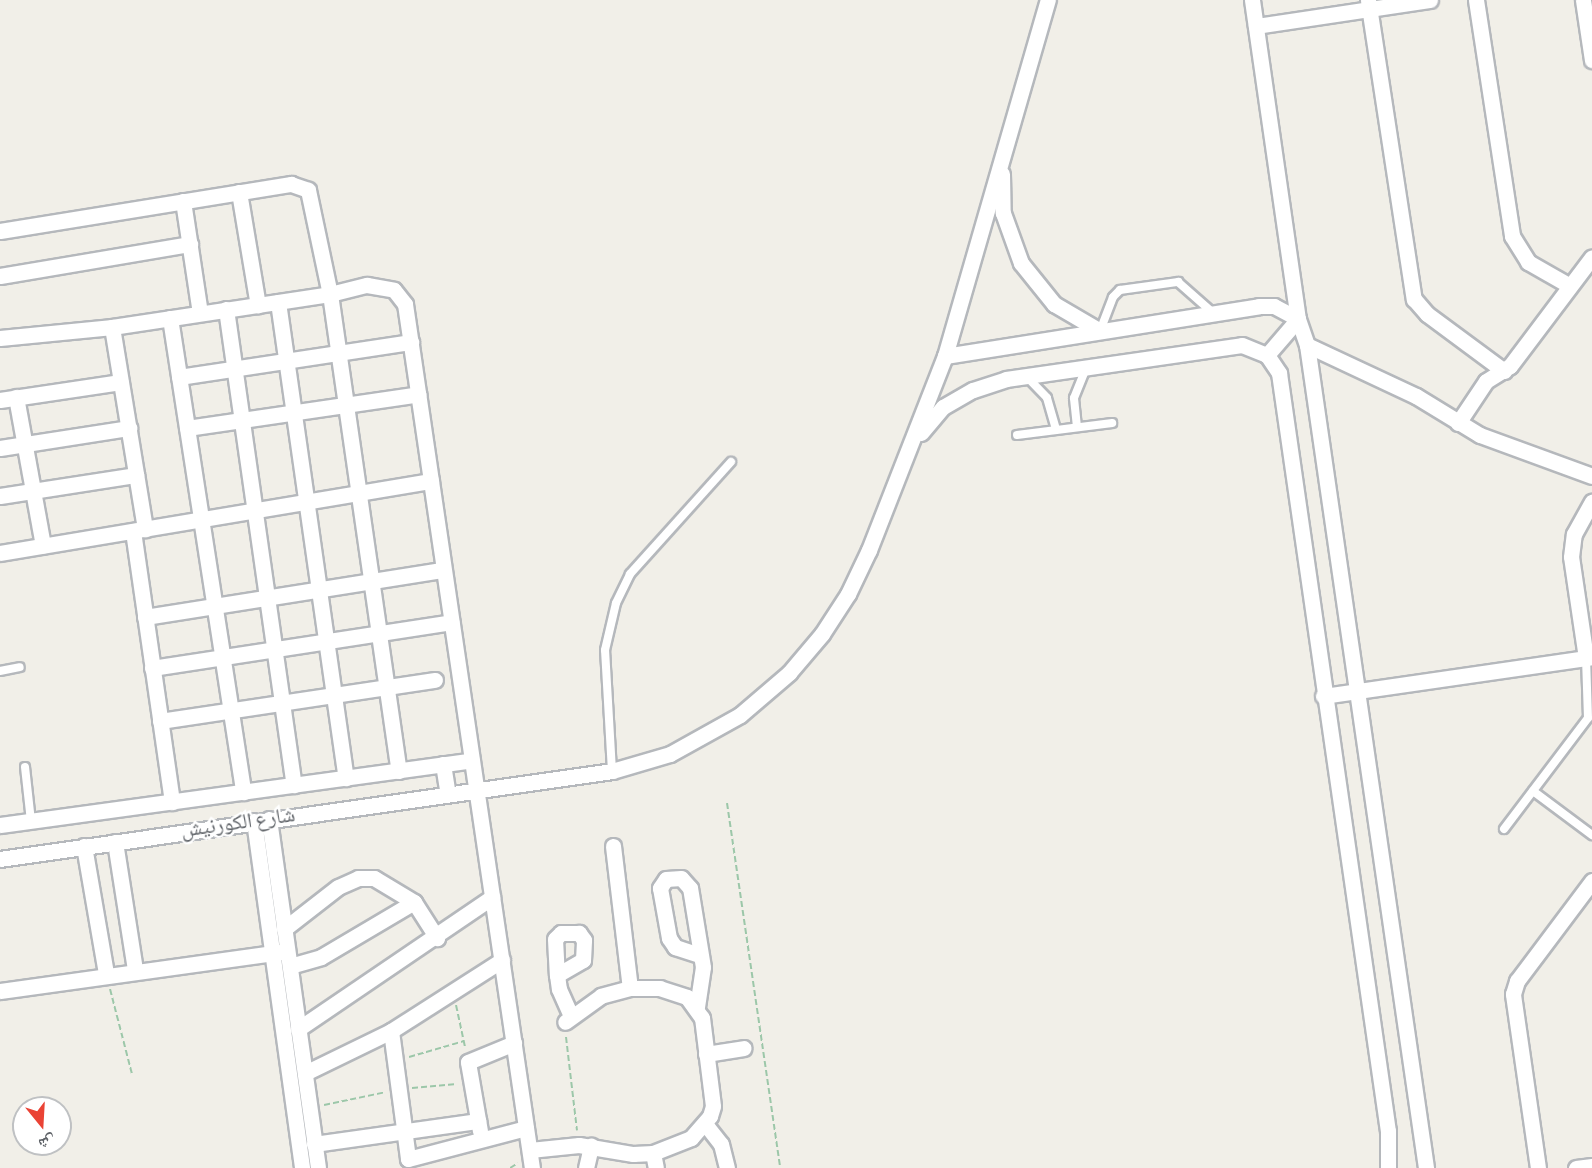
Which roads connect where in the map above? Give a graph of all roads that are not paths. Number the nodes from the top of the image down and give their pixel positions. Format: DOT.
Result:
graph roads {
  1 [pos="1048,0"];
  2 [pos="1252,0"];
  3 [pos="1430,0"];
  4 [pos="1476,0"];
  5 [pos="1583,0"];
  6 [pos="1369,4"];
  7 [pos="1256,26"];
  8 [pos="1592,60"];
  9 [pos="1002,160"];
  10 [pos="239,192"];
  11 [pos="183,201"];
  12 [pos="0,231"];
  13 [pos="190,244"];
  14 [pos="1592,257"];
  15 [pos="0,276"];
  16 [pos="1570,286"];
  17 [pos="330,294"];
  18 [pos="278,302"];
  19 [pos="258,305"];
  20 [pos="226,309"];
  21 [pos="200,313"];
  22 [pos="1212,314"];
  23 [pos="170,318"];
  24 [pos="1298,319"];
  25 [pos="112,327"];
  26 [pos="1100,331"];
  27 [pos="0,338"];
  28 [pos="411,342"];
  29 [pos="1307,345"];
  30 [pos="338,353"];
  31 [pos="1267,355"];
  32 [pos="945,357"];
  33 [pos="286,361"];
  34 [pos="1086,368"];
  35 [pos="234,369"];
  36 [pos="1504,371"];
  37 [pos="1026,376"];
  38 [pos="179,377"];
  39 [pos="122,382"];
  40 [pos="419,394"];
  41 [pos="16,397"];
  42 [pos="0,400"];
  43 [pos="346,405"];
  44 [pos="294,412"];
  45 [pos="242,419"];
  46 [pos="1112,423"];
  47 [pos="1458,423"];
  48 [pos="1077,427"];
  49 [pos="129,428"];
  50 [pos="187,428"];
  51 [pos="1056,430"];
  52 [pos="1017,435"];
  53 [pos="914,442"];
  54 [pos="24,445"];
  55 [pos="0,448"];
  56 [pos="731,462"];
  57 [pos="136,475"];
  58 [pos="1592,476"];
  59 [pos="431,481"];
  60 [pos="33,491"];
  61 [pos="358,493"];
  62 [pos="0,496"];
  63 [pos="307,502"];
  64 [pos="1592,502"];
  65 [pos="255,511"];
  66 [pos="201,520"];
  67 [pos="139,530"];
  68 [pos="43,546"];
  69 [pos="0,553"];
  70 [pos="443,570"];
  71 [pos="371,581"];
  72 [pos="319,590"];
  73 [pos="267,598"];
  74 [pos="215,606"];
  75 [pos="145,617"];
  76 [pos="451,622"];
  77 [pos="379,633"];
  78 [pos="327,641"];
  79 [pos="275,649"];
  80 [pos="222,657"];
  81 [pos="1589,657"];
  82 [pos="20,667"];
  83 [pos="152,668"];
  84 [pos="0,671"];
  85 [pos="435,680"];
  86 [pos="387,687"];
  87 [pos="1357,691"];
  88 [pos="334,695"];
  89 [pos="1323,696"];
  90 [pos="282,703"];
  91 [pos="231,711"];
  92 [pos="160,721"];
  93 [pos="472,760"];
  94 [pos="443,764"];
  95 [pos="25,767"];
  96 [pos="399,771"];
  97 [pos="612,771"];
  98 [pos="346,778"];
  99 [pos="294,785"];
  100 [pos="476,789"];
  101 [pos="1533,791"];
  102 [pos="243,792"];
  103 [pos="448,794"];
  104 [pos="172,802"];
  105 [pos="31,820"];
  106 [pos="261,820"];
  107 [pos="0,825"];
  108 [pos="1504,829"];
  109 [pos="1592,835"];
  110 [pos="114,842"];
  111 [pos="84,846"];
  112 [pos="614,846"];
  113 [pos="0,858"];
  114 [pos="1592,881"];
  115 [pos="492,897"];
  116 [pos="414,902"];
  117 [pos="284,929"];
  118 [pos="436,938"];
  119 [pos="700,955"];
  120 [pos="283,957"];
  121 [pos="502,960"];
  122 [pos="135,970"];
  123 [pos="106,974"];
  124 [pos="557,975"];
  125 [pos="630,988"];
  126 [pos="0,991"];
  127 [pos="697,1007"];
  128 [pos="298,1029"];
  129 [pos="391,1031"];
  130 [pos="514,1043"];
  131 [pos="744,1048"];
  132 [pos="706,1054"];
  133 [pos="304,1073"];
  134 [pos="478,1120"];
  135 [pos="706,1125"];
  136 [pos="526,1128"];
  137 [pos="404,1131"];
  138 [pos="482,1140"];
  139 [pos="314,1144"];
  140 [pos="585,1145"];
  141 [pos="530,1150"];
  142 [pos="655,1160"];
  143 [pos="409,1164"];
  144 [pos="724,1165"];
  145 [pos="1592,1166"];
  146 [pos="302,1168"];
  147 [pos="318,1168"];
  148 [pos="532,1168"];
  149 [pos="586,1168"];
  150 [pos="1388,1168"];
  151 [pos="1426,1168"];
  152 [pos="1538,1168"];
  153 [pos="1576,1168"];
  1 -- 9 [label="street"];
  2 -- 7 [label="street"];
  3 -- 6 [label="street"];
  4 -- 16 [label="street"];
  5 -- 8 [label="street"];
  6 -- 7 [label="street"];
  6 -- 36 [label="street"];
  7 -- 24 [label="street"];
  9 -- 26 [label="street"];
  9 -- 32 [label="street"];
  10 -- 11 [label="street"];
  10 -- 17 [label="street"];
  10 -- 19 [label="street"];
  11 -- 12 [label="street"];
  11 -- 13 [label="street"];
  13 -- 15 [label="street"];
  13 -- 21 [label="street"];
  14 -- 16 [label="street"];
  16 -- 36 [label="street"];
  17 -- 18 [label="street"];
  17 -- 28 [label="street"];
  17 -- 30 [label="street"];
  18 -- 19 [label="street"];
  18 -- 33 [label="street"];
  19 -- 20 [label="street"];
  20 -- 21 [label="street"];
  20 -- 35 [label="street"];
  21 -- 23 [label="street"];
  22 -- 24 [label="street"];
  22 -- 26 [label="street"];
  22 -- 26 [label="lane"];
  23 -- 25 [label="street"];
  23 -- 38 [label="street"];
  24 -- 29 [label="street"];
  24 -- 31 [label="street"];
  25 -- 27 [label="street"];
  25 -- 39 [label="street"];
  26 -- 32 [label="street"];
  28 -- 30 [label="street"];
  28 -- 40 [label="street"];
  29 -- 47 [label="street"];
  29 -- 87 [label="street"];
  30 -- 33 [label="street"];
  30 -- 43 [label="street"];
  31 -- 34 [label="street"];
  31 -- 89 [label="street"];
  32 -- 53 [label="street"];
  33 -- 35 [label="street"];
  33 -- 44 [label="street"];
  34 -- 37 [label="street"];
  34 -- 48 [label="lane"];
  35 -- 38 [label="street"];
  35 -- 45 [label="street"];
  36 -- 47 [label="street"];
  37 -- 51 [label="lane"];
  37 -- 53 [label="street"];
  38 -- 50 [label="street"];
  39 -- 41 [label="street"];
  39 -- 49 [label="street"];
  40 -- 43 [label="street"];
  40 -- 59 [label="street"];
  41 -- 42 [label="street"];
  41 -- 54 [label="street"];
  43 -- 44 [label="street"];
  43 -- 61 [label="street"];
  44 -- 45 [label="street"];
  44 -- 63 [label="street"];
  45 -- 50 [label="street"];
  45 -- 65 [label="street"];
  46 -- 48 [label="lane"];
  47 -- 58 [label="street"];
  48 -- 51 [label="lane"];
  49 -- 54 [label="street"];
  49 -- 57 [label="street"];
  50 -- 66 [label="street"];
  51 -- 52 [label="lane"];
  53 -- 97 [label="street, شارع الكورنيش"];
  54 -- 55 [label="street"];
  54 -- 60 [label="street"];
  56 -- 97 [label="lane"];
  57 -- 60 [label="street"];
  57 -- 67 [label="street"];
  59 -- 61 [label="street"];
  59 -- 70 [label="street"];
  60 -- 62 [label="street"];
  60 -- 68 [label="street"];
  61 -- 63 [label="street"];
  61 -- 71 [label="street"];
  63 -- 65 [label="street"];
  63 -- 72 [label="street"];
  64 -- 81 [label="street"];
  65 -- 66 [label="street"];
  65 -- 73 [label="street"];
  66 -- 67 [label="street"];
  66 -- 74 [label="street"];
  67 -- 68 [label="street"];
  67 -- 75 [label="street"];
  68 -- 69 [label="street"];
  70 -- 71 [label="street"];
  70 -- 76 [label="street"];
  71 -- 72 [label="street"];
  71 -- 77 [label="street"];
  72 -- 73 [label="street"];
  72 -- 78 [label="street"];
  73 -- 74 [label="street"];
  73 -- 79 [label="street"];
  74 -- 75 [label="street"];
  74 -- 80 [label="street"];
  75 -- 83 [label="street"];
  76 -- 77 [label="street"];
  76 -- 93 [label="street"];
  77 -- 78 [label="street"];
  77 -- 86 [label="street"];
  78 -- 79 [label="street"];
  78 -- 88 [label="street"];
  79 -- 80 [label="street"];
  79 -- 90 [label="street"];
  80 -- 83 [label="street"];
  80 -- 91 [label="street"];
  81 -- 87 [label="street"];
  81 -- 101 [label="lane"];
  82 -- 84 [label="lane"];
  83 -- 92 [label="street"];
  85 -- 86 [label="street"];
  86 -- 88 [label="street"];
  86 -- 96 [label="street"];
  87 -- 89 [label="street"];
  87 -- 151 [label="street"];
  88 -- 90 [label="street"];
  88 -- 98 [label="street"];
  89 -- 150 [label="street"];
  90 -- 91 [label="street"];
  90 -- 99 [label="street"];
  91 -- 92 [label="street"];
  91 -- 102 [label="street"];
  92 -- 104 [label="street"];
  93 -- 94 [label="street, شارع الكورنيش"];
  93 -- 100 [label="street"];
  94 -- 96 [label="street, شارع الكورنيش"];
  94 -- 103 [label="street"];
  95 -- 105 [label="lane"];
  96 -- 98 [label="street, شارع الكورنيش"];
  97 -- 100 [label="street, شارع الكورنيش"];
  98 -- 99 [label="street, شارع الكورنيش"];
  99 -- 102 [label="street, شارع الكورنيش"];
  100 -- 103 [label="street, شارع الكورنيش"];
  100 -- 115 [label="street"];
  101 -- 108 [label="lane"];
  101 -- 109 [label="lane"];
  102 -- 104 [label="street, شارع الكورنيش"];
  103 -- 106 [label="street, شارع الكورنيش"];
  104 -- 105 [label="street, شارع الكورنيش"];
  105 -- 107 [label="street, شارع الكورنيش"];
  106 -- 110 [label="street, شارع الكورنيش"];
  106 -- 117 [label="street"];
  106 -- 120 [label="street"];
  110 -- 111 [label="street, شارع الكورنيش"];
  110 -- 122 [label="street"];
  111 -- 113 [label="street, شارع الكورنيش"];
  111 -- 123 [label="street"];
  112 -- 125 [label="street"];
  114 -- 152 [label="street"];
  115 -- 118 [label="street"];
  115 -- 121 [label="street"];
  116 -- 117 [label="street"];
  116 -- 118 [label="street"];
  116 -- 120 [label="street"];
  117 -- 120 [label="street"];
  118 -- 128 [label="street"];
  119 -- 119 [label="street"];
  119 -- 127 [label="street"];
  120 -- 122 [label="street"];
  120 -- 128 [label="street"];
  120 -- 146 [label="street"];
  121 -- 129 [label="street"];
  121 -- 130 [label="street"];
  122 -- 123 [label="street"];
  123 -- 126 [label="street"];
  124 -- 125 [label="street"];
  125 -- 127 [label="street"];
  127 -- 132 [label="street"];
  128 -- 133 [label="street"];
  129 -- 133 [label="street"];
  129 -- 137 [label="street"];
  130 -- 134 [label="street"];
  130 -- 136 [label="street"];
  131 -- 132 [label="street"];
  132 -- 135 [label="street"];
  133 -- 139 [label="street"];
  134 -- 137 [label="street"];
  134 -- 138 [label="street"];
  135 -- 142 [label="street"];
  135 -- 144 [label="street"];
  136 -- 138 [label="street"];
  136 -- 141 [label="street"];
  137 -- 139 [label="street"];
  137 -- 143 [label="street"];
  138 -- 143 [label="street"];
  139 -- 147 [label="street"];
  140 -- 141 [label="street"];
  140 -- 142 [label="street"];
  140 -- 149 [label="street"];
  141 -- 148 [label="street"];
  145 -- 153 [label="street"];
}
